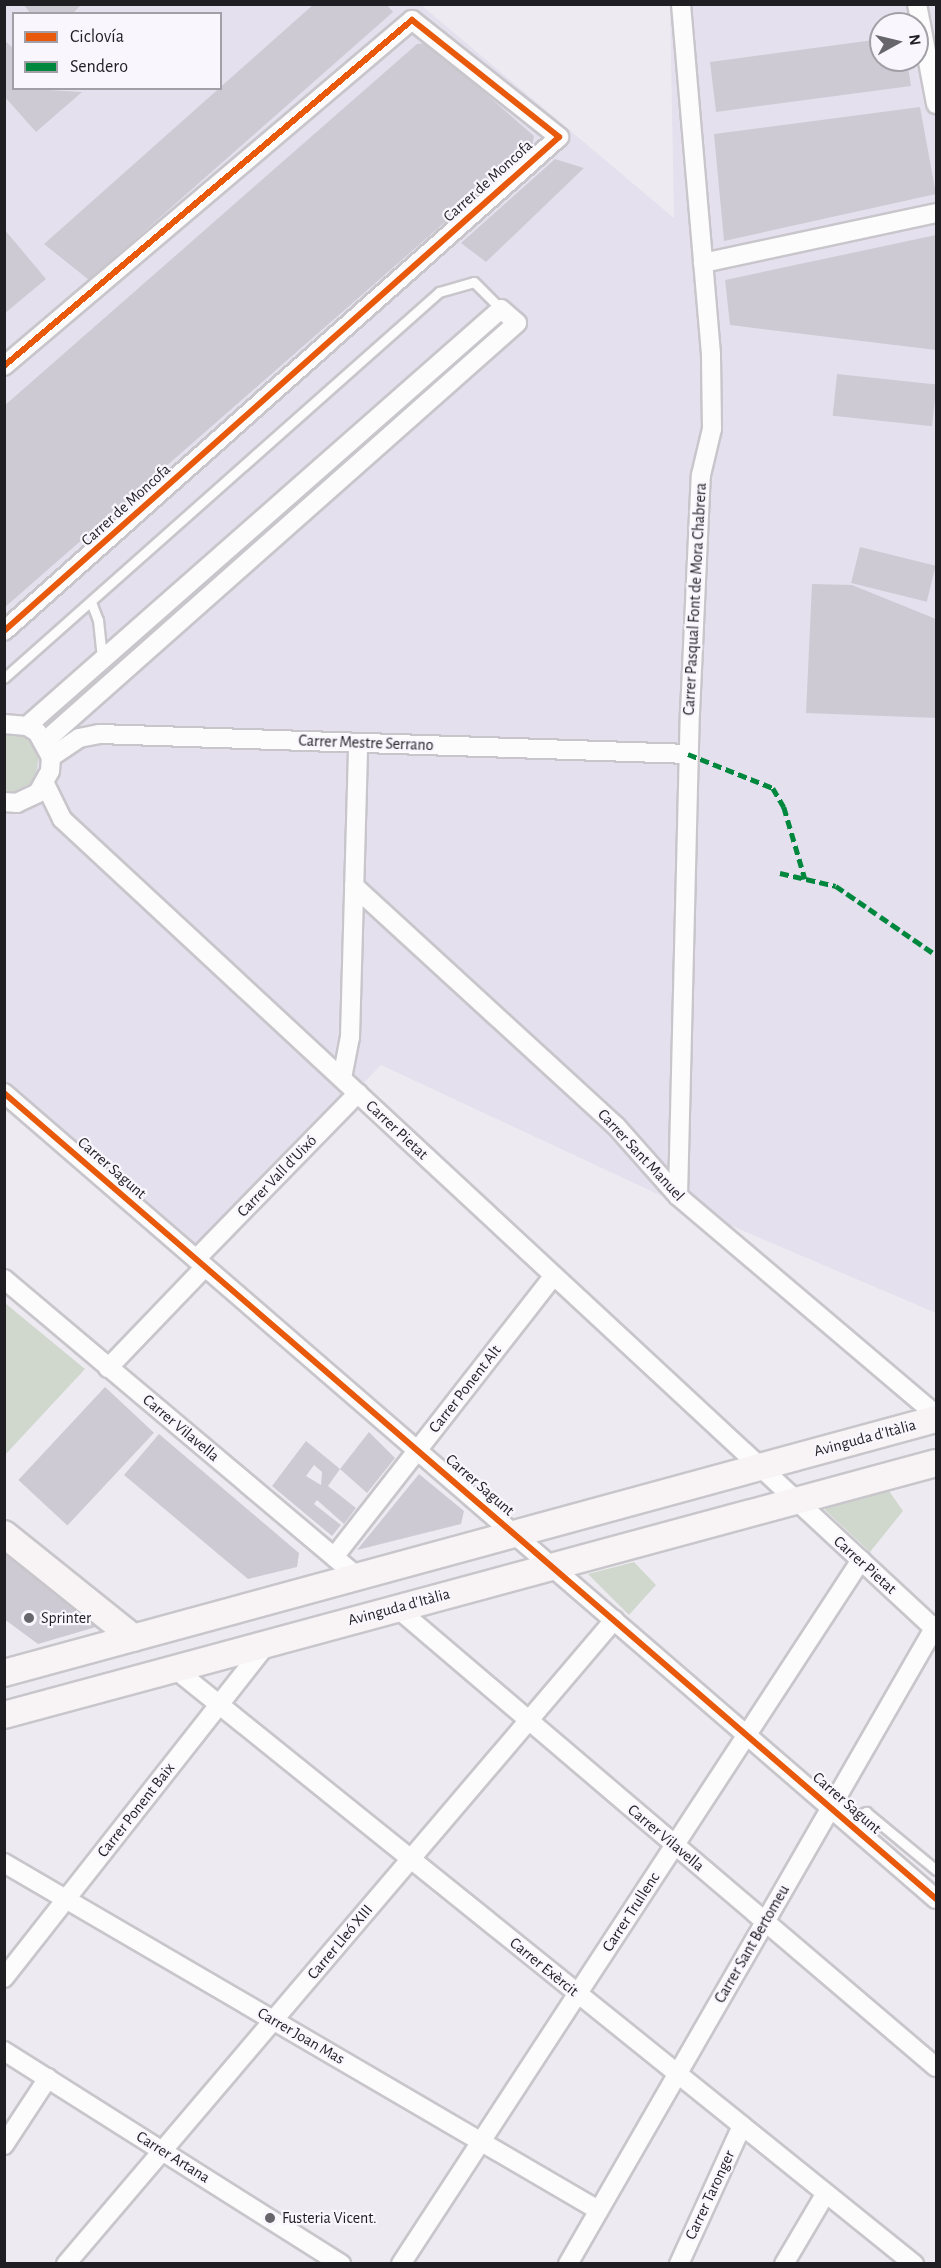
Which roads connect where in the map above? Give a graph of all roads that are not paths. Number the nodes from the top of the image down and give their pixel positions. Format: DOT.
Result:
graph roads {
  1 [pos="681,4"];
  2 [pos="917,4"];
  3 [pos="936,104"];
  4 [pos="936,213"];
  5 [pos="703,263"];
  6 [pos="501,309"];
  7 [pos="4,366"];
  8 [pos="91,602"];
  9 [pos="4,631"];
  10 [pos="102,659"];
  11 [pos="4,678"];
  12 [pos="4,723"];
  13 [pos="27,726"];
  14 [pos="358,743"];
  15 [pos="48,749"];
  16 [pos="688,754"];
  17 [pos="45,784"];
  18 [pos="5,803"];
  19 [pos="354,886"];
  20 [pos="342,1078"];
  21 [pos="4,1093"];
  22 [pos="358,1093"];
  23 [pos="678,1196"];
  24 [pos="201,1263"];
  25 [pos="552,1278"];
  26 [pos="4,1279"];
  27 [pos="108,1368"];
  28 [pos="936,1417"];
  29 [pos="418,1450"];
  30 [pos="936,1463"];
  31 [pos="760,1467"];
  32 [pos="794,1500"];
  33 [pos="4,1534"];
  34 [pos="516,1534"];
  35 [pos="334,1557"];
  36 [pos="861,1560"];
  37 [pos="552,1566"];
  38 [pos="358,1577"];
  39 [pos="396,1608"];
  40 [pos="614,1620"];
  41 [pos="936,1628"];
  42 [pos="134,1638"];
  43 [pos="268,1643"];
  44 [pos="175,1669"];
  45 [pos="4,1673"];
  46 [pos="218,1706"];
  47 [pos="4,1715"];
  48 [pos="528,1721"];
  49 [pos="747,1734"];
  50 [pos="831,1807"];
  51 [pos="847,1820"];
  52 [pos="675,1845"];
  53 [pos="410,1860"];
  54 [pos="4,1863"];
  55 [pos="936,1870"];
  56 [pos="67,1899"];
  57 [pos="936,1899"];
  58 [pos="765,1922"];
  59 [pos="4,1978"];
  60 [pos="578,1994"];
  61 [pos="273,2020"];
  62 [pos="4,2051"];
  63 [pos="936,2067"];
  64 [pos="677,2074"];
  65 [pos="48,2078"];
  66 [pos="742,2126"];
  67 [pos="481,2141"];
  68 [pos="4,2145"];
  69 [pos="162,2150"];
  70 [pos="826,2193"];
  71 [pos="598,2210"];
  72 [pos="66,2264"];
  73 [pos="341,2264"];
  74 [pos="401,2264"];
  75 [pos="568,2264"];
  76 [pos="679,2264"];
  77 [pos="784,2264"];
  78 [pos="914,2264"];
  1 -- 5 [label="street, Carrer Pasqual Font de Mora Chabrera"];
  2 -- 3 [label="street"];
  4 -- 5 [label="street"];
  5 -- 16 [label="street, Carrer Pasqual Font de Mora Chabrera"];
  6 -- 8 [label="lane"];
  6 -- 10 [label="street"];
  6 -- 15 [label="street"];
  7 -- 9 [label="street, Carrer de Moncofa"];
  8 -- 10 [label="lane"];
  8 -- 11 [label="lane"];
  10 -- 13 [label="street"];
  12 -- 13 [label="street"];
  13 -- 15 [label="street"];
  14 -- 15 [label="street, Carrer Mestre Serrano"];
  14 -- 16 [label="street, Carrer Mestre Serrano"];
  14 -- 19 [label="street"];
  15 -- 17 [label="street"];
  16 -- 23 [label="street, Carrer Pasqual Font de Mora Chabrera"];
  17 -- 18 [label="street"];
  17 -- 20 [label="street, Carrer Pietat"];
  19 -- 20 [label="street"];
  19 -- 23 [label="street, Carrer Sant Manuel"];
  20 -- 22 [label="street, Carrer Pietat"];
  21 -- 24 [label="street, Carrer Sagunt"];
  22 -- 24 [label="street, Carrer Vall d'Uixó"];
  22 -- 25 [label="street, Carrer Pietat"];
  23 -- 28 [label="street, Carrer Sant Manuel"];
  24 -- 27 [label="street, Carrer Vall d'Uixó"];
  24 -- 29 [label="street, Carrer Sagunt"];
  25 -- 29 [label="street, Carrer Ponent Alt"];
  25 -- 31 [label="street, Carrer Pietat"];
  26 -- 27 [label="street, Carrer Vilavella"];
  27 -- 35 [label="street, Carrer Vilavella"];
  28 -- 31 [label="main road, Avinguda d'Itàlia"];
  29 -- 34 [label="street, Carrer Sagunt"];
  29 -- 35 [label="street, Carrer Ponent Alt"];
  30 -- 32 [label="main road, Avinguda d'Itàlia"];
  31 -- 32 [label="street"];
  31 -- 34 [label="main road, Avinguda d'Itàlia"];
  32 -- 36 [label="street, Carrer Pietat"];
  32 -- 37 [label="main road, Avinguda d'Itàlia"];
  33 -- 42 [label="main road"];
  34 -- 37 [label="street, Carrer Sagunt"];
  34 -- 38 [label="main road, Avinguda d'Itàlia"];
  35 -- 38 [label="street, Carrer Vilavella"];
  36 -- 41 [label="street, Carrer Pietat"];
  36 -- 49 [label="street, Carrer Trullenc"];
  37 -- 39 [label="main road, Avinguda d'Itàlia"];
  37 -- 40 [label="street, Carrer Sagunt"];
  38 -- 42 [label="main road, Avinguda d'Itàlia"];
  39 -- 43 [label="main road, Avinguda d'Itàlia"];
  39 -- 48 [label="street, Carrer Vilavella"];
  40 -- 48 [label="street, Carrer Lleó XIII"];
  40 -- 49 [label="street, Carrer Sagunt"];
  41 -- 50 [label="street, Carrer Sant Bertomeu"];
  42 -- 45 [label="main road, Avinguda d'Itàlia"];
  43 -- 44 [label="main road, Avinguda d'Itàlia"];
  43 -- 46 [label="street, Carrer Ponent Baix"];
  44 -- 46 [label="street, Carrer Exèrcit"];
  44 -- 47 [label="main road, Avinguda d'Itàlia"];
  46 -- 53 [label="street, Carrer Exèrcit"];
  46 -- 56 [label="street, Carrer Ponent Baix"];
  48 -- 52 [label="street, Carrer Vilavella"];
  48 -- 53 [label="street, Carrer Lleó XIII"];
  49 -- 50 [label="street, Carrer Sagunt"];
  49 -- 52 [label="street, Carrer Trullenc"];
  50 -- 51 [label="street, Carrer Sagunt"];
  50 -- 58 [label="street, Carrer Sant Bertomeu"];
  51 -- 55 [label="lane"];
  51 -- 57 [label="street, Carrer Sagunt"];
  52 -- 58 [label="street, Carrer Vilavella"];
  52 -- 60 [label="street, Carrer Trullenc"];
  53 -- 60 [label="street, Carrer Exèrcit"];
  53 -- 61 [label="street, Carrer Lleó XIII"];
  54 -- 56 [label="street, Carrer Joan Mas"];
  56 -- 59 [label="street, Carrer Ponent Baix"];
  56 -- 61 [label="street, Carrer Joan Mas"];
  58 -- 63 [label="street, Carrer Vilavella"];
  58 -- 64 [label="street, Carrer Sant Bertomeu"];
  60 -- 64 [label="street, Carrer Exèrcit"];
  60 -- 67 [label="street, Carrer Trullenc"];
  61 -- 67 [label="street, Carrer Joan Mas"];
  61 -- 69 [label="street, Carrer Lleó XIII"];
  62 -- 65 [label="street, Carrer Artana"];
  64 -- 66 [label="street, Carrer Exèrcit"];
  64 -- 71 [label="street, Carrer Sant Bertomeu"];
  65 -- 68 [label="street"];
  65 -- 69 [label="street, Carrer Artana"];
  66 -- 70 [label="street, Carrer Exèrcit"];
  66 -- 76 [label="street, Carrer Taronger"];
  67 -- 71 [label="street, Carrer Joan Mas"];
  67 -- 74 [label="street, Carrer Trullenc"];
  69 -- 72 [label="street, Carrer Lleó XIII"];
  69 -- 73 [label="street, Carrer Artana"];
  70 -- 77 [label="street"];
  70 -- 78 [label="street, Carrer Exèrcit"];
  71 -- 75 [label="street, Carrer Sant Bertomeu"];
}
